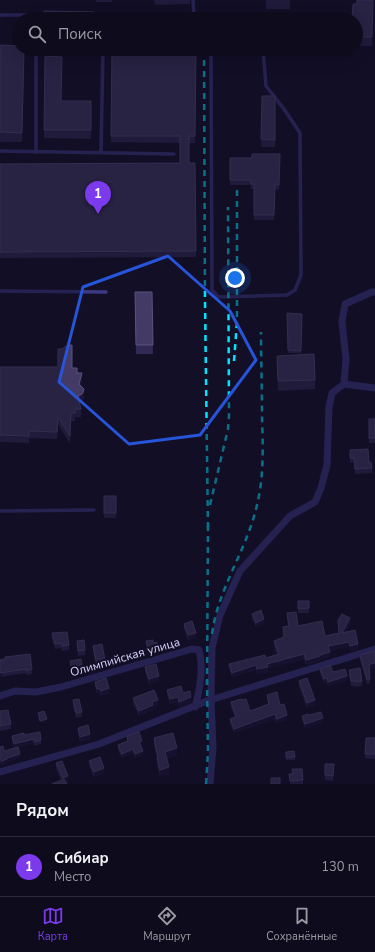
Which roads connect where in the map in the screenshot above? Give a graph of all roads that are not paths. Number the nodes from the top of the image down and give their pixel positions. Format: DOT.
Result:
graph roads {
  1 [pos="193,0"];
  2 [pos="194,12"];
  3 [pos="0,16"];
  4 [pos="12,16"];
  5 [pos="36,56"];
  6 [pos="103,56"];
  7 [pos="211,56"];
  8 [pos="264,56"];
  9 [pos="0,151"];
  10 [pos="36,152"];
  11 [pos="101,152"];
  12 [pos="174,154"];
  13 [pos="0,291"];
  14 [pos="106,292"];
  15 [pos="375,292"];
  16 [pos="344,384"];
  17 [pos="375,388"];
  18 [pos="94,510"];
  19 [pos="0,511"];
  20 [pos="375,649"];
  21 [pos="0,696"];
  22 [pos="211,700"];
  23 [pos="195,707"];
  24 [pos="0,772"];
  25 [pos="210,784"];
  1 -- 2 [label="lane"];
  3 -- 4 [label="lane"];
  5 -- 10 [label="lane"];
  6 -- 11 [label="lane"];
  7 -- 8 [label="lane"];
  9 -- 10 [label="lane"];
  10 -- 11 [label="lane"];
  11 -- 12 [label="lane"];
  13 -- 14 [label="lane"];
  15 -- 16 [label="street"];
  16 -- 17 [label="street"];
  16 -- 22 [label="street"];
  18 -- 19 [label="lane"];
  20 -- 22 [label="street"];
  21 -- 23 [label="street, Олимпийская улица"];
  22 -- 23 [label="street"];
  22 -- 25 [label="street"];
  23 -- 24 [label="street"];
}
